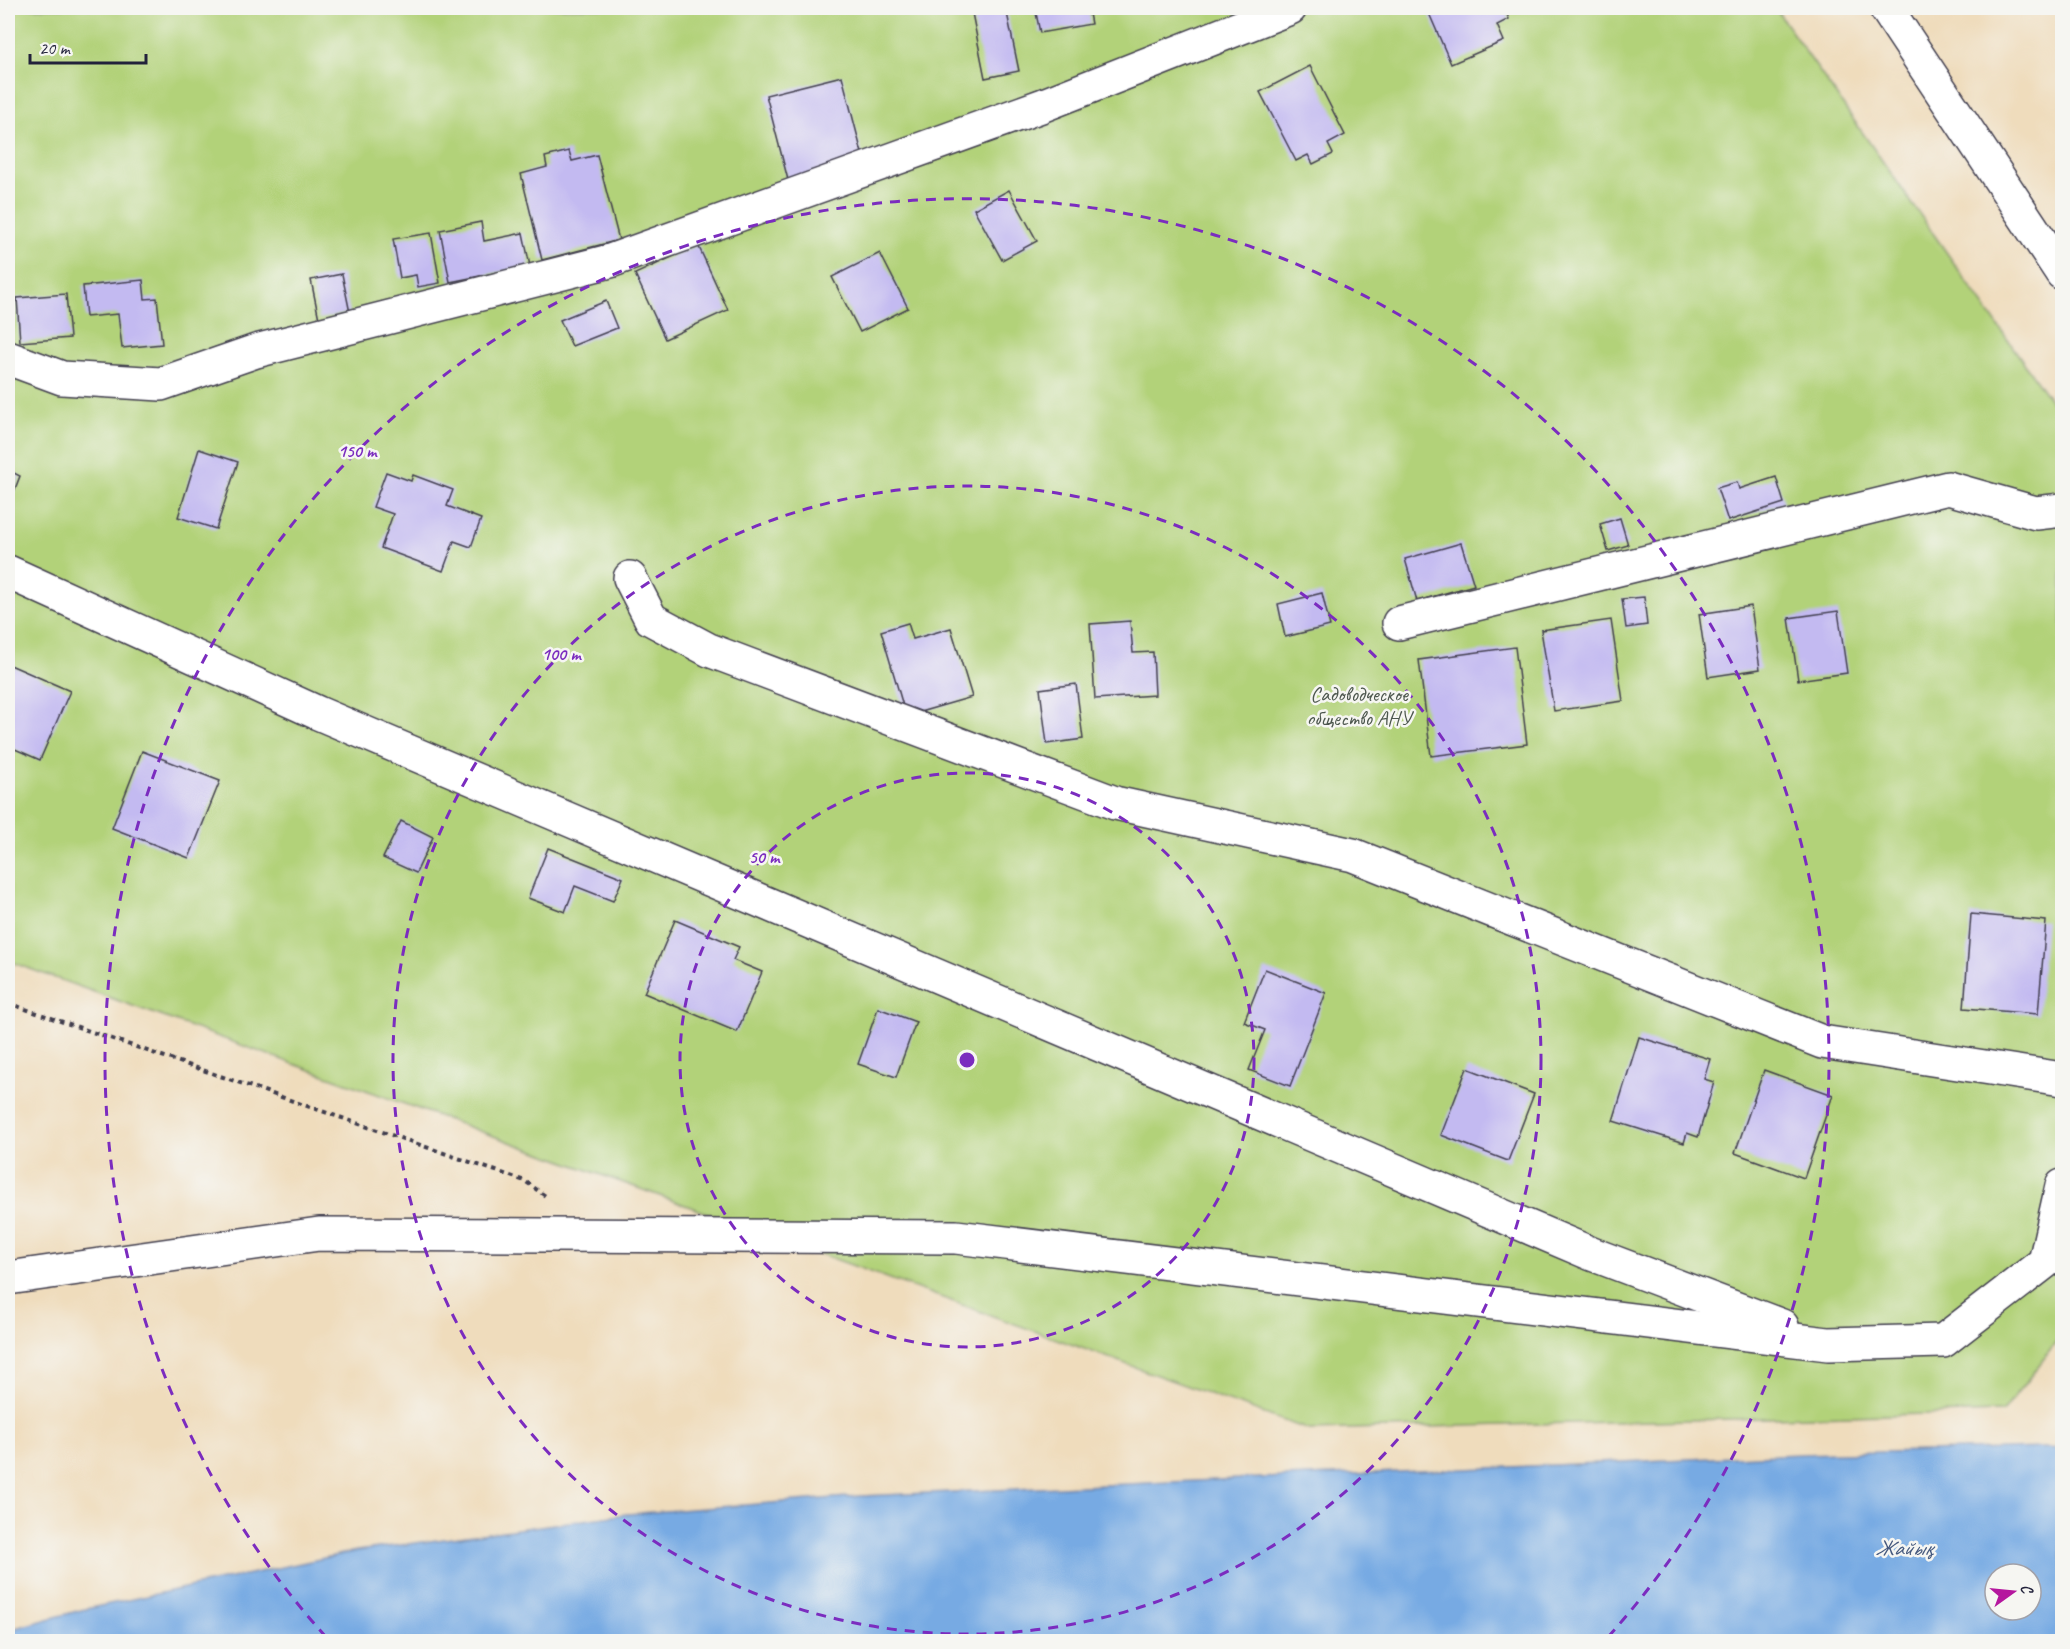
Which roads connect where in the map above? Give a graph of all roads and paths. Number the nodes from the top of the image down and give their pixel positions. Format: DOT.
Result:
graph roads {
  1 [pos="1290,8"];
  2 [pos="1886,8"];
  3 [pos="2062,273"];
  4 [pos="8,358"];
  5 [pos="2062,510"];
  6 [pos="8,572"];
  7 [pos="630,578"];
  8 [pos="1399,623"];
  9 [pos="8,1003"];
  10 [pos="2062,1079"];
  11 [pos="2062,1186"];
  12 [pos="552,1201"];
  13 [pos="8,1278"];
  14 [pos="1828,1344"];
  1 -- 4 [label="street"];
  2 -- 3 [label="street"];
  5 -- 8 [label="street"];
  6 -- 14 [label="street"];
  7 -- 10 [label="street"];
  9 -- 12 [label="path"];
  11 -- 14 [label="street"];
  13 -- 14 [label="street"];
}
